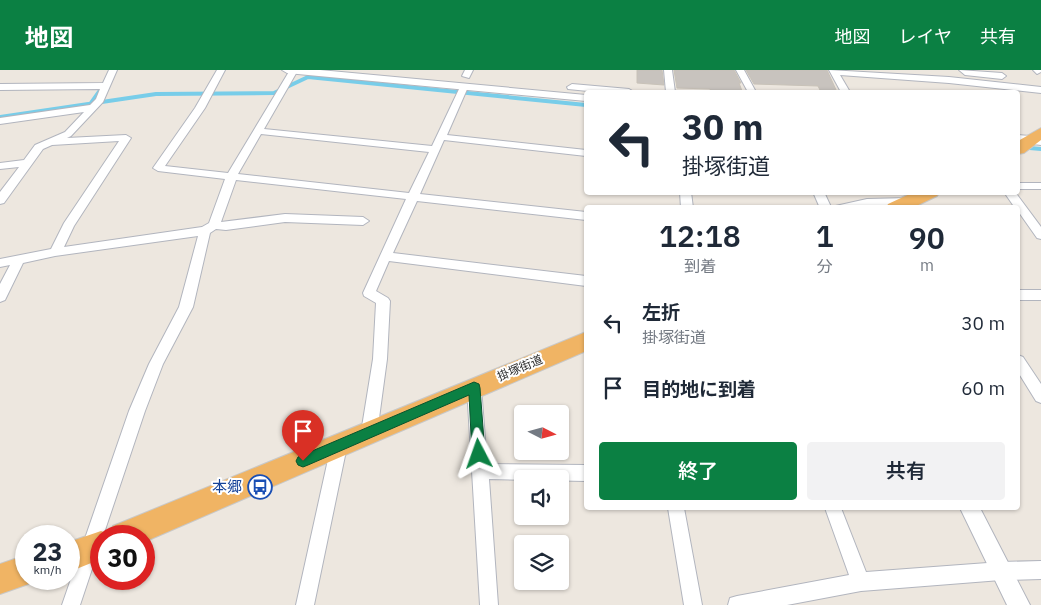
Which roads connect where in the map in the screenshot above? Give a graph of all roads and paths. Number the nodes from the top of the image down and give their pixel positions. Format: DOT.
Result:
graph roads {
  1 [pos="114,70"];
  2 [pos="221,70"];
  3 [pos="287,70"];
  4 [pos="294,70"];
  5 [pos="395,70"];
  6 [pos="668,70"];
  7 [pos="740,70"];
  8 [pos="964,70"];
  9 [pos="834,71"];
  10 [pos="1002,76"];
  11 [pos="466,78"];
  12 [pos="107,86"];
  13 [pos="0,87"];
  14 [pos="606,90"];
  15 [pos="671,90"];
  16 [pos="751,90"];
  17 [pos="844,90"];
  18 [pos="1041,90"];
  19 [pos="584,98"];
  20 [pos="91,108"];
  21 [pos="0,121"];
  22 [pos="257,131"];
  23 [pos="440,137"];
  24 [pos="50,142"];
  25 [pos="434,149"];
  26 [pos="584,153"];
  27 [pos="27,163"];
  28 [pos="0,166"];
  29 [pos="232,175"];
  30 [pos="1020,186"];
  31 [pos="1041,186"];
  32 [pos="923,195"];
  33 [pos="1011,195"];
  34 [pos="411,196"];
  35 [pos="0,200"];
  36 [pos="905,202"];
  37 [pos="855,205"];
  38 [pos="1019,205"];
  39 [pos="1020,206"];
  40 [pos="584,216"];
  41 [pos="363,221"];
  42 [pos="210,228"];
  43 [pos="1040,232"];
  44 [pos="55,252"];
  45 [pos="385,256"];
  46 [pos="20,259"];
  47 [pos="0,264"];
  48 [pos="584,281"];
  49 [pos="1020,295"];
  50 [pos="1041,295"];
  51 [pos="0,297"];
  52 [pos="584,341"];
  53 [pos="1020,364"];
  54 [pos="474,388"];
  55 [pos="1041,396"];
  56 [pos="369,433"];
  57 [pos="339,446"];
  58 [pos="480,471"];
  59 [pos="584,473"];
  60 [pos="676,510"];
  61 [pos="834,510"];
  62 [pos="971,510"];
  63 [pos="149,525"];
  64 [pos="87,550"];
  65 [pos="1041,570"];
  66 [pos="1001,571"];
  67 [pos="15,574"];
  68 [pos="0,579"];
  69 [pos="861,582"];
  70 [pos="1016,601"];
  71 [pos="72,605"];
  72 [pos="304,605"];
  73 [pos="489,605"];
  74 [pos="693,605"];
  75 [pos="737,605"];
  1 -- 12 [label="street"];
  2 -- 29 [label="street"];
  3 -- 4 [label="street"];
  4 -- 11 [label="street"];
  4 -- 22 [label="street"];
  5 -- 11 [label="street"];
  6 -- 15 [label="street"];
  7 -- 16 [label="street"];
  8 -- 10 [label="street"];
  9 -- 17 [label="street"];
  9 -- 18 [label="street"];
  11 -- 14 [label="street"];
  11 -- 19 [label="street"];
  11 -- 23 [label="street"];
  12 -- 13 [label="street"];
  12 -- 20 [label="street"];
  20 -- 21 [label="street"];
  20 -- 24 [label="street"];
  22 -- 25 [label="street"];
  22 -- 29 [label="street"];
  23 -- 25 [label="street"];
  23 -- 26 [label="street"];
  24 -- 27 [label="street"];
  24 -- 44 [label="street"];
  25 -- 34 [label="street"];
  27 -- 28 [label="street"];
  27 -- 35 [label="street"];
  29 -- 34 [label="street"];
  29 -- 42 [label="street"];
  30 -- 31 [label="street"];
  32 -- 36 [label="highway"];
  33 -- 38 [label="street"];
  34 -- 40 [label="street"];
  34 -- 45 [label="street"];
  36 -- 37 [label="street"];
  39 -- 43 [label="street"];
  41 -- 42 [label="street"];
  42 -- 44 [label="street"];
  42 -- 64 [label="street"];
  44 -- 46 [label="street"];
  45 -- 48 [label="street"];
  45 -- 56 [label="street"];
  46 -- 47 [label="street"];
  46 -- 51 [label="street"];
  49 -- 50 [label="street"];
  52 -- 54 [label="highway, 掛塚街道"];
  53 -- 55 [label="street"];
  54 -- 56 [label="highway, 掛塚街道"];
  54 -- 58 [label="street"];
  56 -- 57 [label="highway, 掛塚街道"];
  57 -- 63 [label="highway, 掛塚街道"];
  57 -- 72 [label="street"];
  58 -- 59 [label="street"];
  58 -- 73 [label="street"];
  60 -- 74 [label="street"];
  61 -- 69 [label="street"];
  62 -- 66 [label="street"];
  64 -- 71 [label="street"];
  65 -- 66 [label="street"];
  66 -- 69 [label="street"];
  66 -- 70 [label="street"];
  67 -- 68 [label="highway"];
  69 -- 75 [label="street"];
}
